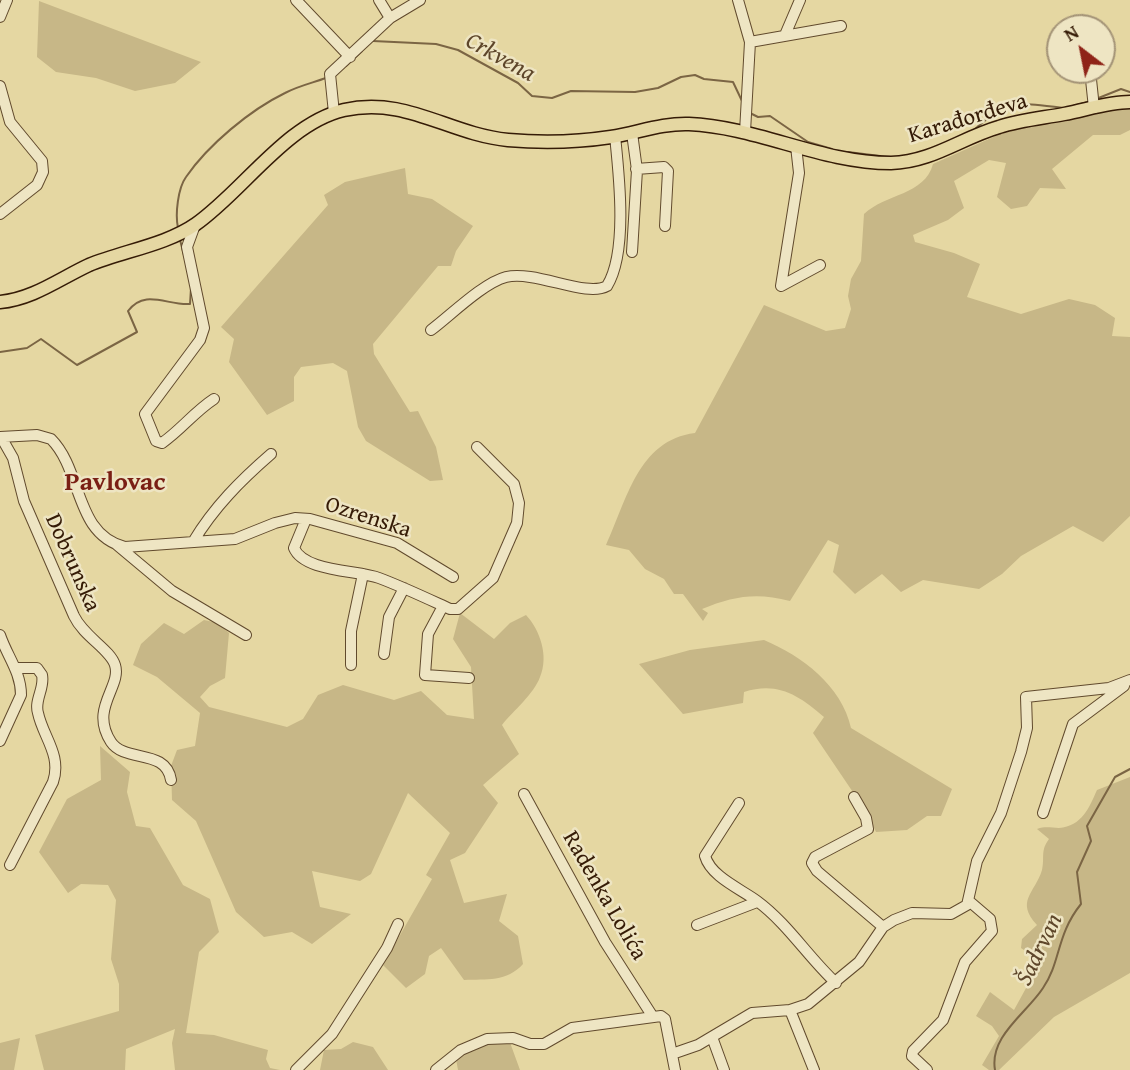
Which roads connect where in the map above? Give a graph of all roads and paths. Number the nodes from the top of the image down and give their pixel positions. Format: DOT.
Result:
graph roads {
  1 [pos="7,0"];
  2 [pos="296,0"];
  3 [pos="379,0"];
  4 [pos="420,0"];
  5 [pos="738,0"];
  6 [pos="800,0"];
  7 [pos="0,17"];
  8 [pos="390,18"];
  9 [pos="841,26"];
  10 [pos="785,35"];
  11 [pos="750,42"];
  12 [pos="351,57"];
  13 [pos="1091,84"];
  14 [pos="0,86"];
  15 [pos="1093,102"];
  16 [pos="1130,102"];
  17 [pos="334,113"];
  18 [pos="746,126"];
  19 [pos="632,133"];
  20 [pos="615,136"];
  21 [pos="796,146"];
  22 [pos="636,169"];
  23 [pos="0,214"];
  24 [pos="665,226"];
  25 [pos="192,227"];
  26 [pos="632,251"];
  27 [pos="820,265"];
  28 [pos="0,302"];
  29 [pos="431,330"];
  30 [pos="214,399"];
  31 [pos="1,437"];
  32 [pos="477,447"];
  33 [pos="271,454"];
  34 [pos="306,519"];
  35 [pos="193,542"];
  36 [pos="116,545"];
  37 [pos="363,574"];
  38 [pos="453,578"];
  39 [pos="404,589"];
  40 [pos="443,606"];
  41 [pos="0,635"];
  42 [pos="246,635"];
  43 [pos="384,654"];
  44 [pos="351,665"];
  45 [pos="16,668"];
  46 [pos="469,678"];
  47 [pos="1130,680"];
  48 [pos="0,741"];
  49 [pos="171,780"];
  50 [pos="524,794"];
  51 [pos="855,797"];
  52 [pos="739,803"];
  53 [pos="1043,813"];
  54 [pos="10,865"];
  55 [pos="969,901"];
  56 [pos="757,902"];
  57 [pos="398,924"];
  58 [pos="697,925"];
  59 [pos="883,927"];
  60 [pos="836,984"];
  61 [pos="790,1010"];
  62 [pos="653,1017"];
  63 [pos="712,1037"];
  64 [pos="672,1054"];
  65 [pos="296,1070"];
  66 [pos="436,1070"];
  67 [pos="675,1070"];
  68 [pos="724,1070"];
  69 [pos="814,1070"];
  70 [pos="927,1070"];
  1 -- 7 [label="street"];
  2 -- 12 [label="street"];
  3 -- 8 [label="street"];
  4 -- 8 [label="street"];
  5 -- 11 [label="street"];
  6 -- 10 [label="street"];
  8 -- 12 [label="street"];
  9 -- 10 [label="street"];
  10 -- 11 [label="street"];
  11 -- 18 [label="street"];
  12 -- 17 [label="street"];
  13 -- 15 [label="street"];
  14 -- 23 [label="street"];
  15 -- 16 [label="main road, Karađorđeva"];
  15 -- 21 [label="main road, Karađorđeva"];
  17 -- 20 [label="main road, Karađorđeva"];
  17 -- 25 [label="main road"];
  18 -- 19 [label="main road, Karađorđeva"];
  18 -- 21 [label="main road, Karađorđeva"];
  19 -- 20 [label="main road, Karađorđeva"];
  19 -- 22 [label="street"];
  20 -- 29 [label="street"];
  21 -- 27 [label="street"];
  22 -- 24 [label="street"];
  22 -- 26 [label="street"];
  25 -- 28 [label="main road"];
  25 -- 30 [label="street"];
  31 -- 36 [label="street"];
  31 -- 49 [label="street, Dobrunska"];
  32 -- 40 [label="street"];
  33 -- 35 [label="street"];
  34 -- 35 [label="street, Ozrenska"];
  34 -- 37 [label="street, Ozrenska"];
  34 -- 38 [label="street, Ozrenska"];
  35 -- 36 [label="street, Ozrenska"];
  36 -- 42 [label="street"];
  37 -- 39 [label="street, Ozrenska"];
  37 -- 44 [label="street"];
  39 -- 40 [label="street, Ozrenska"];
  39 -- 43 [label="street"];
  40 -- 46 [label="street"];
  41 -- 45 [label="street"];
  45 -- 48 [label="street"];
  45 -- 54 [label="street"];
  47 -- 53 [label="street"];
  47 -- 55 [label="street"];
  50 -- 62 [label="street, Radenka Lolića"];
  51 -- 59 [label="street"];
  52 -- 56 [label="street"];
  55 -- 59 [label="street"];
  55 -- 70 [label="street"];
  56 -- 58 [label="street"];
  56 -- 60 [label="street"];
  57 -- 65 [label="street"];
  59 -- 60 [label="street"];
  60 -- 61 [label="street"];
  61 -- 63 [label="street"];
  61 -- 69 [label="street"];
  62 -- 64 [label="street, Radenka Lolića"];
  62 -- 66 [label="street"];
  63 -- 64 [label="street"];
  63 -- 68 [label="street"];
  64 -- 67 [label="street"];
}
